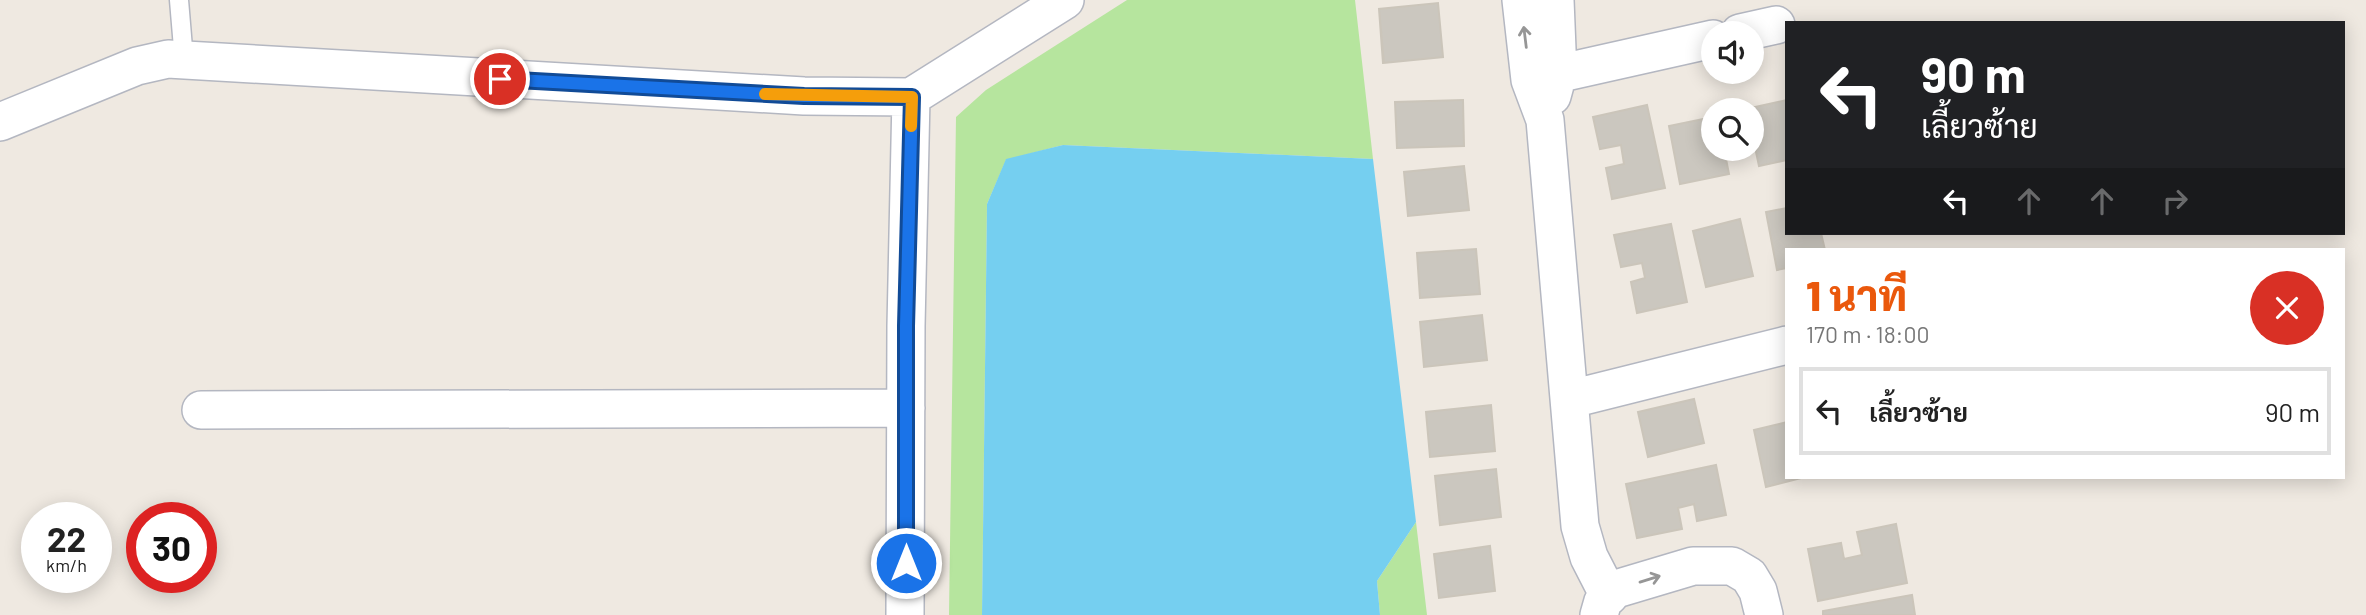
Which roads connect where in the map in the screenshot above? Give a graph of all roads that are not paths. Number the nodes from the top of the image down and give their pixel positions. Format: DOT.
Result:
graph roads {
  1 [pos="179,0"];
  2 [pos="1065,0"];
  3 [pos="1521,0"];
  4 [pos="1555,0"];
  5 [pos="1776,25"];
  6 [pos="1764,28"];
  7 [pos="1701,42"];
  8 [pos="184,60"];
  9 [pos="1544,77"];
  10 [pos="912,97"];
  11 [pos="0,122"];
  12 [pos="1785,346"];
  13 [pos="1571,399"];
  14 [pos="906,408"];
  15 [pos="201,410"];
  16 [pos="1604,605"];
  17 [pos="905,615"];
  18 [pos="1764,615"];
  1 -- 8 [label="lane"];
  2 -- 10 [label="street"];
  9 -- 3 [label="street, one-way"];
  4 -- 9 [label="street"];
  5 -- 6 [label="street"];
  7 -- 9 [label="street"];
  8 -- 10 [label="street"];
  8 -- 11 [label="street"];
  9 -- 13 [label="street"];
  10 -- 14 [label="street"];
  12 -- 13 [label="street"];
  13 -- 16 [label="street"];
  14 -- 15 [label="street"];
  14 -- 17 [label="street"];
  16 -- 18 [label="street, one-way"];
}
